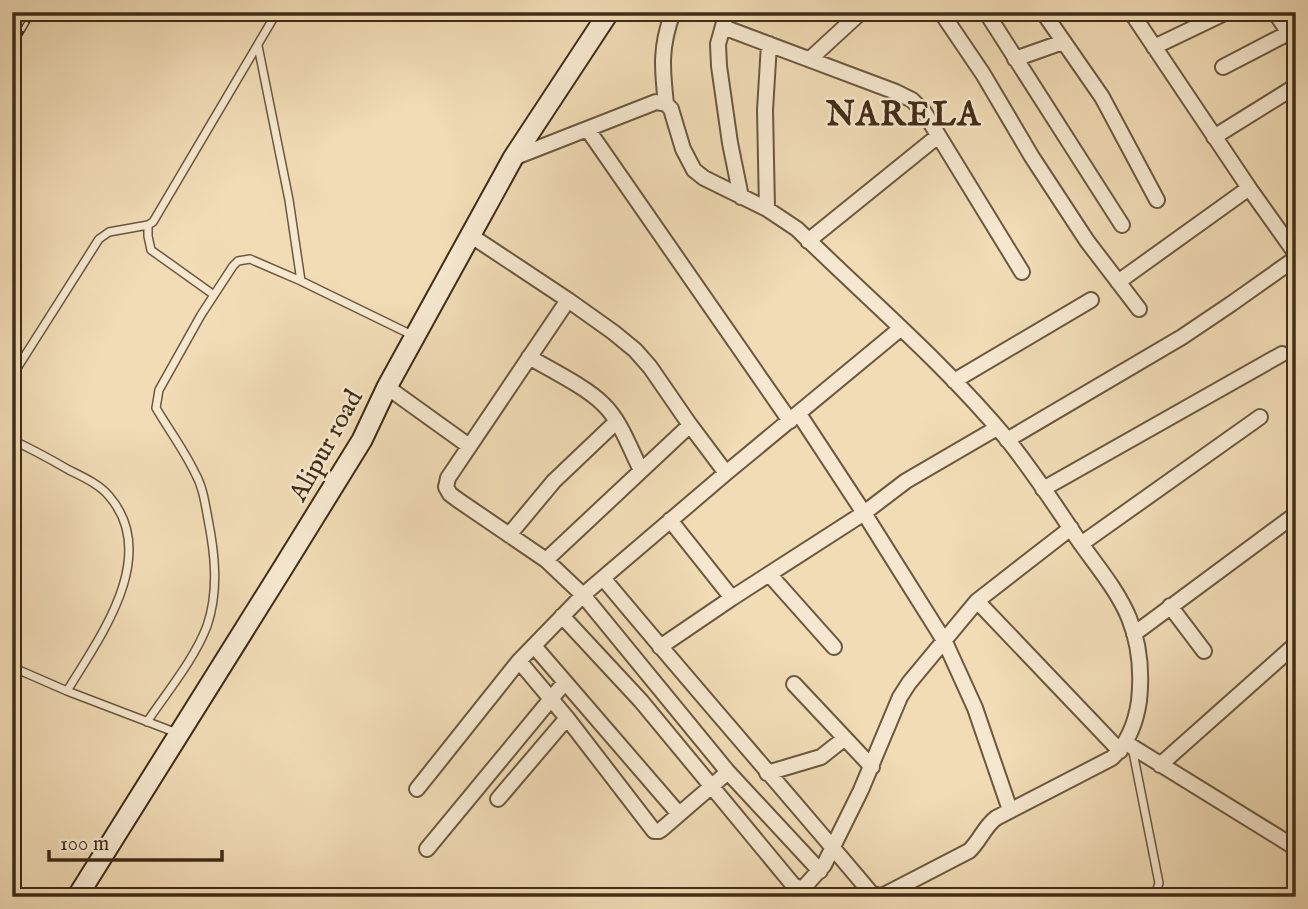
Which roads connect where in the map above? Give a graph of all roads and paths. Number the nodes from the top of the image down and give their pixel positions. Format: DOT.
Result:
graph roads {
  1 [pos="277,12"];
  2 [pos="609,12"];
  3 [pos="673,12"];
  4 [pos="861,12"];
  5 [pos="942,12"];
  6 [pos="986,12"];
  7 [pos="1043,12"];
  8 [pos="1131,12"];
  9 [pos="1227,12"];
  10 [pos="1275,12"];
  11 [pos="725,20"];
  12 [pos="1294,36"];
  13 [pos="1063,42"];
  14 [pos="769,44"];
  15 [pos="258,46"];
  16 [pos="1153,47"];
  17 [pos="810,59"];
  18 [pos="1016,59"];
  19 [pos="1223,67"];
  20 [pos="1296,86"];
  21 [pos="666,104"];
  22 [pos="588,130"];
  23 [pos="938,136"];
  24 [pos="1214,137"];
  25 [pos="513,158"];
  26 [pos="1249,188"];
  27 [pos="741,197"];
  28 [pos="1157,200"];
  29 [pos="767,209"];
  30 [pos="148,225"];
  31 [pos="1122,225"];
  32 [pos="470,235"];
  33 [pos="808,240"];
  34 [pos="1296,256"];
  35 [pos="1022,272"];
  36 [pos="301,281"];
  37 [pos="1118,282"];
  38 [pos="214,295"];
  39 [pos="568,300"];
  40 [pos="1091,300"];
  41 [pos="1139,309"];
  42 [pos="901,329"];
  43 [pos="415,336"];
  44 [pos="1282,354"];
  45 [pos="529,357"];
  46 [pos="12,376"];
  47 [pos="954,381"];
  48 [pos="387,387"];
  49 [pos="794,417"];
  50 [pos="1260,417"];
  51 [pos="616,422"];
  52 [pos="690,425"];
  53 [pos="997,428"];
  54 [pos="12,440"];
  55 [pos="1007,440"];
  56 [pos="470,446"];
  57 [pos="641,470"];
  58 [pos="726,473"];
  59 [pos="1043,489"];
  60 [pos="864,513"];
  61 [pos="1296,514"];
  62 [pos="670,520"];
  63 [pos="1070,528"];
  64 [pos="509,535"];
  65 [pos="1081,544"];
  66 [pos="547,560"];
  67 [pos="769,574"];
  68 [pos="603,578"];
  69 [pos="583,595"];
  70 [pos="732,597"];
  71 [pos="977,601"];
  72 [pos="1170,606"];
  73 [pos="562,616"];
  74 [pos="1134,634"];
  75 [pos="945,642"];
  76 [pos="1296,644"];
  77 [pos="534,646"];
  78 [pos="660,647"];
  79 [pos="834,647"];
  80 [pos="1204,651"];
  81 [pos="519,661"];
  82 [pos="12,667"];
  83 [pos="565,682"];
  84 [pos="794,684"];
  85 [pos="67,691"];
  86 [pos="551,699"];
  87 [pos="567,718"];
  88 [pos="147,722"];
  89 [pos="178,733"];
  90 [pos="845,738"];
  91 [pos="1126,747"];
  92 [pos="1160,765"];
  93 [pos="872,767"];
  94 [pos="728,772"];
  95 [pos="767,773"];
  96 [pos="711,787"];
  97 [pos="417,789"];
  98 [pos="498,799"];
  99 [pos="1010,810"];
  100 [pos="680,814"];
  101 [pos="832,846"];
  102 [pos="1296,848"];
  103 [pos="426,849"];
  104 [pos="820,871"];
  105 [pos="803,891"];
  106 [pos="77,897"];
  107 [pos="1147,897"];
  1 -- 15 [label="lane"];
  2 -- 25 [label="street, Alipur road"];
  3 -- 21 [label="street"];
  4 -- 17 [label="street"];
  5 -- 37 [label="street"];
  6 -- 18 [label="street"];
  7 -- 13 [label="street"];
  8 -- 16 [label="street"];
  9 -- 16 [label="street"];
  10 -- 12 [label="street"];
  11 -- 14 [label="street"];
  11 -- 27 [label="street"];
  12 -- 19 [label="street"];
  13 -- 18 [label="street"];
  13 -- 28 [label="street"];
  14 -- 17 [label="street"];
  14 -- 29 [label="street"];
  15 -- 30 [label="lane"];
  15 -- 36 [label="lane"];
  16 -- 24 [label="street"];
  17 -- 23 [label="street"];
  18 -- 31 [label="street"];
  20 -- 24 [label="street"];
  21 -- 22 [label="street"];
  21 -- 27 [label="street"];
  22 -- 25 [label="street"];
  22 -- 49 [label="street"];
  23 -- 33 [label="street"];
  23 -- 35 [label="street"];
  24 -- 26 [label="street"];
  25 -- 32 [label="street, Alipur road"];
  26 -- 34 [label="street"];
  26 -- 37 [label="street"];
  27 -- 29 [label="street"];
  29 -- 33 [label="street"];
  30 -- 38 [label="lane"];
  30 -- 46 [label="lane"];
  32 -- 39 [label="street"];
  32 -- 43 [label="street, Alipur road"];
  33 -- 42 [label="street"];
  34 -- 55 [label="street"];
  36 -- 38 [label="lane"];
  36 -- 43 [label="lane"];
  37 -- 41 [label="street"];
  38 -- 88 [label="lane"];
  39 -- 45 [label="street"];
  39 -- 52 [label="street"];
  40 -- 47 [label="street"];
  42 -- 47 [label="street"];
  42 -- 49 [label="street"];
  43 -- 48 [label="street, Alipur road"];
  44 -- 59 [label="street"];
  45 -- 51 [label="street"];
  45 -- 56 [label="street"];
  47 -- 53 [label="street"];
  48 -- 56 [label="street"];
  48 -- 89 [label="street, Alipur road"];
  49 -- 58 [label="street"];
  49 -- 60 [label="street"];
  50 -- 65 [label="street"];
  51 -- 57 [label="street"];
  51 -- 64 [label="street"];
  52 -- 57 [label="street"];
  52 -- 58 [label="street"];
  53 -- 55 [label="street"];
  53 -- 60 [label="street"];
  54 -- 85 [label="lane"];
  55 -- 59 [label="street"];
  56 -- 64 [label="street"];
  57 -- 66 [label="street"];
  58 -- 62 [label="street"];
  59 -- 63 [label="street"];
  60 -- 67 [label="street"];
  60 -- 75 [label="street"];
  61 -- 72 [label="street"];
  62 -- 68 [label="street"];
  62 -- 70 [label="street"];
  63 -- 65 [label="street"];
  63 -- 71 [label="street"];
  64 -- 66 [label="street"];
  65 -- 74 [label="street"];
  66 -- 69 [label="street"];
  67 -- 70 [label="street"];
  67 -- 79 [label="street"];
  68 -- 69 [label="street"];
  68 -- 78 [label="street"];
  69 -- 73 [label="street"];
  69 -- 94 [label="street"];
  70 -- 78 [label="street"];
  71 -- 75 [label="street"];
  71 -- 91 [label="street"];
  72 -- 74 [label="street"];
  72 -- 80 [label="street"];
  73 -- 77 [label="street"];
  73 -- 96 [label="street"];
  74 -- 91 [label="street"];
  75 -- 93 [label="street"];
  75 -- 99 [label="street"];
  76 -- 92 [label="street"];
  77 -- 81 [label="street"];
  77 -- 83 [label="street"];
  78 -- 95 [label="street"];
  81 -- 86 [label="street"];
  81 -- 97 [label="street"];
  82 -- 85 [label="lane"];
  83 -- 86 [label="street"];
  83 -- 100 [label="street"];
  84 -- 90 [label="street"];
  85 -- 88 [label="lane"];
  86 -- 87 [label="street"];
  86 -- 103 [label="street"];
  87 -- 98 [label="street"];
  87 -- 100 [label="street"];
  88 -- 89 [label="lane"];
  89 -- 106 [label="street, Alipur road"];
  90 -- 93 [label="street"];
  90 -- 95 [label="street"];
  91 -- 92 [label="street"];
  91 -- 99 [label="street"];
  91 -- 107 [label="lane"];
  92 -- 102 [label="street"];
  93 -- 101 [label="street"];
  94 -- 96 [label="street"];
  94 -- 104 [label="street"];
  95 -- 101 [label="street"];
  96 -- 100 [label="street"];
  96 -- 105 [label="street"];
  99 -- 101 [label="street"];
  101 -- 104 [label="street"];
  104 -- 105 [label="street"];
}
